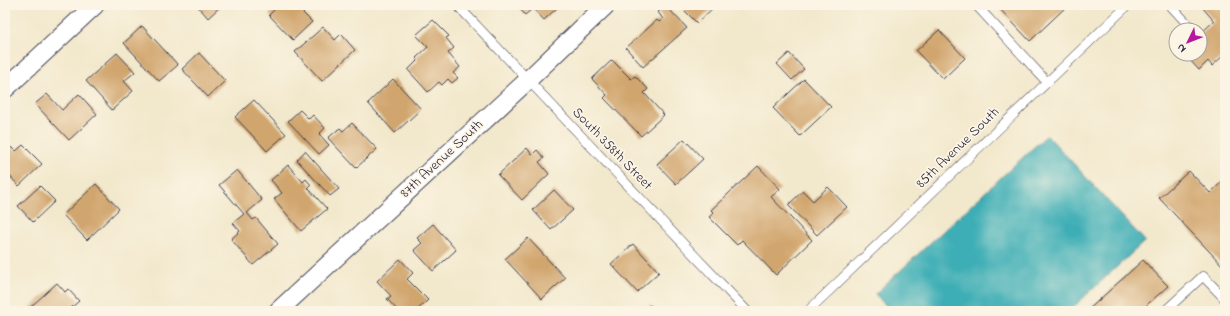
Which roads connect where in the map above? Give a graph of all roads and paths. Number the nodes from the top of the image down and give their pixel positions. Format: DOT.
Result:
graph roads {
  1 [pos="95,5"];
  2 [pos="458,5"];
  3 [pos="606,5"];
  4 [pos="976,5"];
  5 [pos="1128,5"];
  6 [pos="1170,5"];
  7 [pos="1186,22"];
  8 [pos="528,80"];
  9 [pos="1047,82"];
  10 [pos="5,89"];
  11 [pos="1225,299"];
  12 [pos="278,311"];
  13 [pos="747,311"];
  14 [pos="808,311"];
  15 [pos="1166,311"];
  1 -- 10 [label="street"];
  2 -- 8 [label="lane, South 358th Street"];
  3 -- 8 [label="street, 87th Avenue South"];
  4 -- 9 [label="lane"];
  5 -- 9 [label="lane, 85th Avenue South"];
  6 -- 7 [label="lane"];
  8 -- 12 [label="street, 87th Avenue South"];
  8 -- 13 [label="lane, South 358th Street"];
  9 -- 14 [label="lane, 85th Avenue South"];
  11 -- 15 [label="lane"];
}
